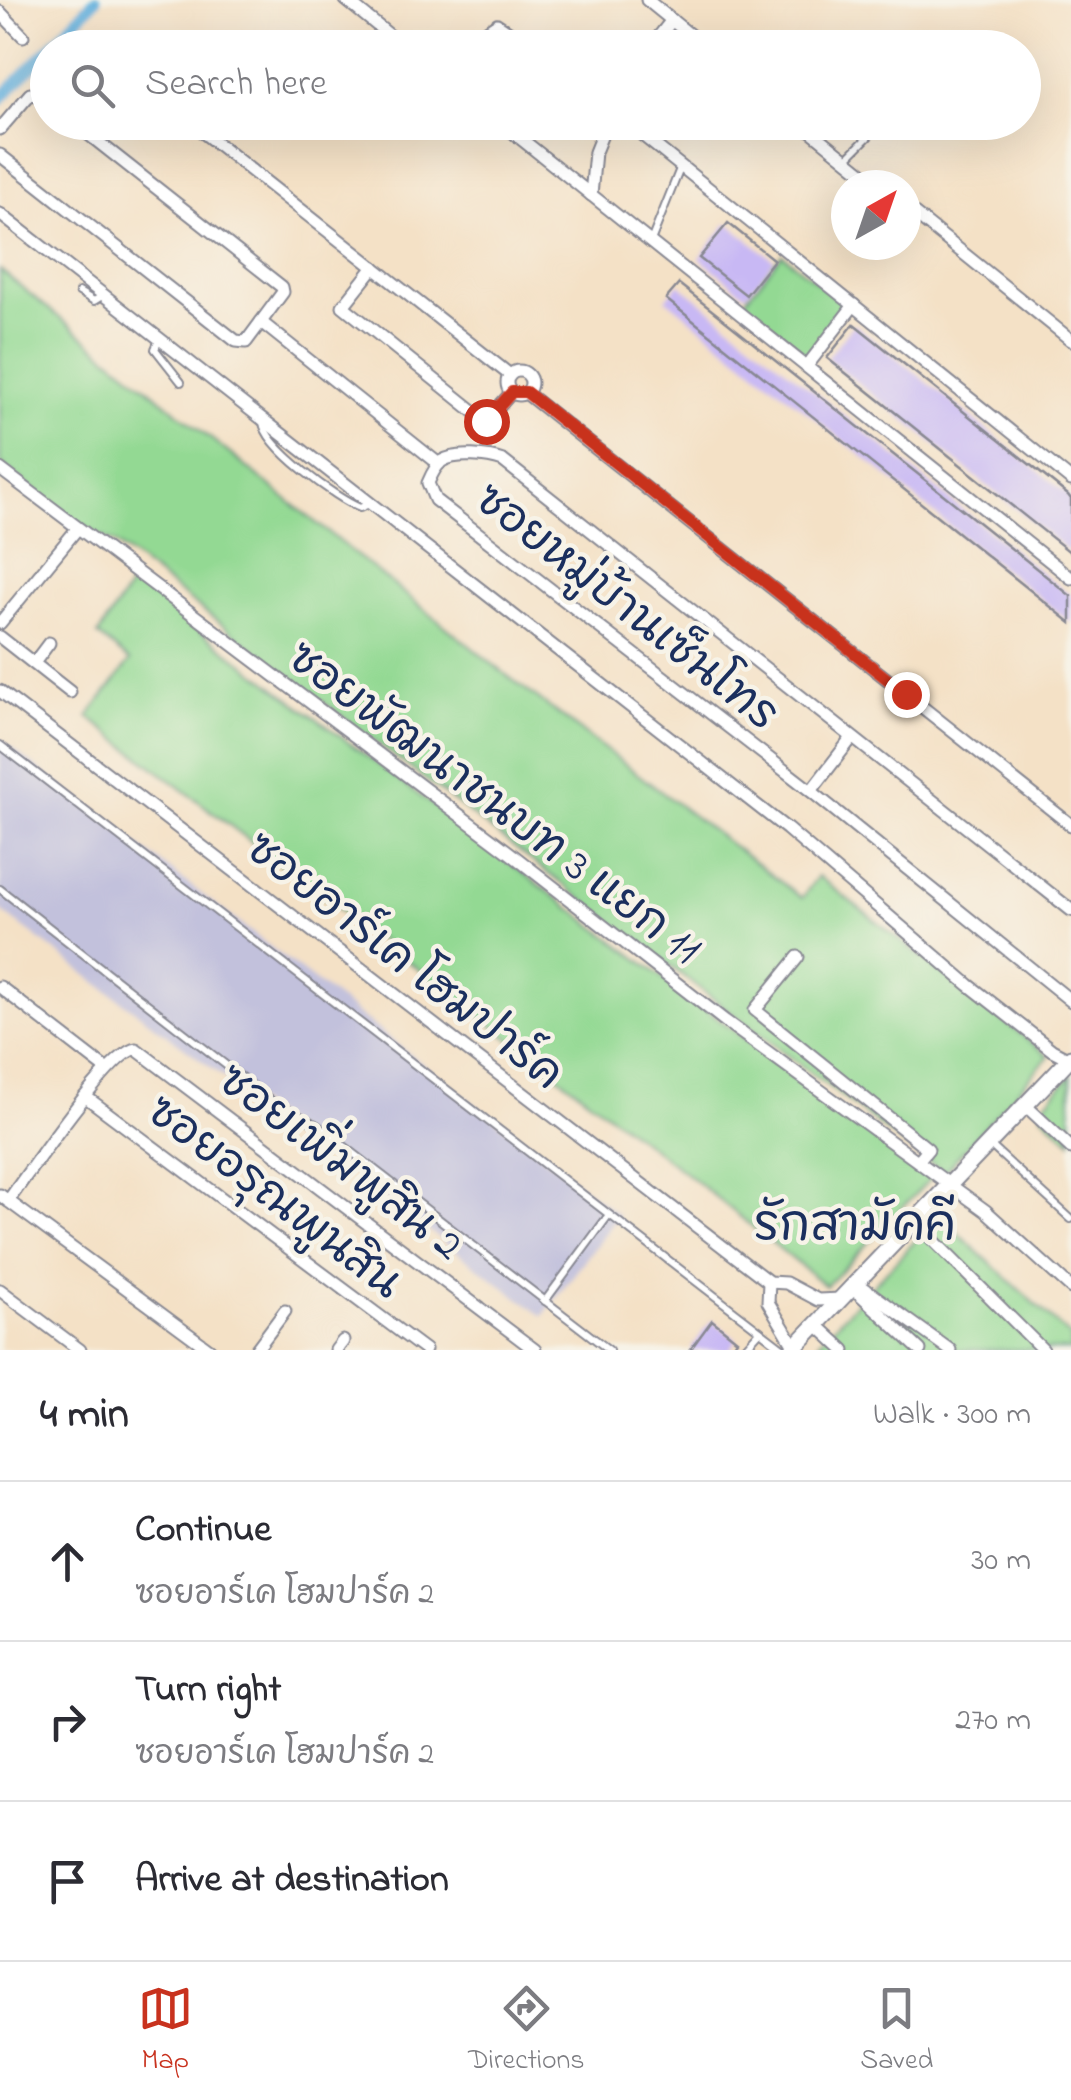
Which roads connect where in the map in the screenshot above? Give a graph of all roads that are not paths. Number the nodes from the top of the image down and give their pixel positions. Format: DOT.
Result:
graph roads {
  1 [pos="346,0"];
  2 [pos="647,0"];
  3 [pos="0,12"];
  4 [pos="672,20"];
  5 [pos="384,30"];
  6 [pos="664,30"];
  7 [pos="684,30"];
  8 [pos="23,36"];
  9 [pos="30,94"];
  10 [pos="0,129"];
  11 [pos="95,140"];
  12 [pos="213,140"];
  13 [pos="523,140"];
  14 [pos="599,140"];
  15 [pos="648,140"];
  16 [pos="822,140"];
  17 [pos="864,140"];
  18 [pos="0,155"];
  19 [pos="846,159"];
  20 [pos="681,166"];
  21 [pos="860,170"];
  22 [pos="592,195"];
  23 [pos="0,214"];
  24 [pos="921,219"];
  25 [pos="650,242"];
  26 [pos="374,267"];
  27 [pos="79,292"];
  28 [pos="104,295"];
  29 [pos="854,306"];
  30 [pos="262,322"];
  31 [pos="159,339"];
  32 [pos="1071,340"];
  33 [pos="807,366"];
  34 [pos="510,375"];
  35 [pos="181,382"];
  36 [pos="512,392"];
  37 [pos="526,392"];
  38 [pos="439,464"];
  39 [pos="0,468"];
  40 [pos="1071,480"];
  41 [pos="77,529"];
  42 [pos="1071,578"];
  43 [pos="0,623"];
  44 [pos="0,637"];
  45 [pos="50,643"];
  46 [pos="34,663"];
  47 [pos="0,692"];
  48 [pos="70,692"];
  49 [pos="852,739"];
  50 [pos="0,746"];
  51 [pos="810,791"];
  52 [pos="1071,825"];
  53 [pos="0,889"];
  54 [pos="1071,910"];
  55 [pos="798,956"];
  56 [pos="0,988"];
  57 [pos="1071,1000"];
  58 [pos="1071,1059"];
  59 [pos="106,1068"];
  60 [pos="86,1096"];
  61 [pos="1025,1105"];
  62 [pos="989,1144"];
  63 [pos="1071,1148"];
  64 [pos="918,1161"];
  65 [pos="951,1185"];
  66 [pos="4,1198"];
  67 [pos="608,1216"];
  68 [pos="1071,1219"];
  69 [pos="916,1222"];
  70 [pos="769,1282"];
  71 [pos="1071,1288"];
  72 [pos="0,1290"];
  73 [pos="850,1290"];
  74 [pos="545,1301"];
  75 [pos="285,1312"];
  76 [pos="816,1324"];
  77 [pos="760,1331"];
  78 [pos="790,1349"];
  79 [pos="80,1350"];
  80 [pos="210,1350"];
  81 [pos="256,1350"];
  82 [pos="424,1350"];
  83 [pos="535,1350"];
  84 [pos="609,1350"];
  85 [pos="743,1350"];
  86 [pos="844,1350"];
  87 [pos="920,1350"];
  88 [pos="950,1350"];
  89 [pos="1042,1350"];
  1 -- 5 [label="street"];
  2 -- 4 [label="street"];
  3 -- 8 [label="street"];
  4 -- 6 [label="street"];
  4 -- 7 [label="street"];
  9 -- 10 [label="street"];
  11 -- 30 [label="street"];
  12 -- 26 [label="street"];
  13 -- 22 [label="street"];
  14 -- 22 [label="street"];
  15 -- 20 [label="street"];
  16 -- 19 [label="street"];
  17 -- 19 [label="lane"];
  18 -- 30 [label="street"];
  19 -- 21 [label="street"];
  20 -- 25 [label="lane"];
  20 -- 29 [label="street"];
  22 -- 25 [label="street"];
  23 -- 28 [label="street"];
  24 -- 32 [label="street"];
  25 -- 33 [label="street"];
  26 -- 34 [label="street"];
  26 -- 36 [label="street"];
  27 -- 28 [label="lane"];
  28 -- 31 [label="street"];
  29 -- 33 [label="street"];
  29 -- 40 [label="street"];
  30 -- 38 [label="street, ซอยหมู่บ้านเซ็นโทร"];
  31 -- 35 [label="lane"];
  31 -- 58 [label="street"];
  33 -- 42 [label="street"];
  34 -- 36 [label="street"];
  34 -- 37 [label="street"];
  36 -- 37 [label="street"];
  37 -- 52 [label="street"];
  38 -- 49 [label="street, ซอยหมู่บ้านเซ็นโทร"];
  38 -- 51 [label="street, ซอยหมู่บ้านเซ็นโทร"];
  39 -- 41 [label="street, ซอยพัฒนาชนบท 3 แยก 11"];
  41 -- 43 [label="street"];
  41 -- 64 [label="street, ซอยพัฒนาชนบท 3 แยก 11"];
  44 -- 46 [label="street"];
  45 -- 46 [label="street"];
  46 -- 48 [label="street"];
  47 -- 70 [label="street, ซอยอาร์เค โฮมปาร์ค"];
  49 -- 51 [label="street"];
  49 -- 54 [label="street, ซอยหมู่บ้านเซ็นโทร"];
  50 -- 67 [label="lane"];
  51 -- 57 [label="street, ซอยหมู่บ้านเซ็นโทร"];
  53 -- 74 [label="lane"];
  55 -- 64 [label="street"];
  56 -- 59 [label="street"];
  58 -- 61 [label="street"];
  59 -- 60 [label="street"];
  59 -- 83 [label="street, ซอยเพิ่มพูสิน 2"];
  60 -- 66 [label="street"];
  60 -- 82 [label="street, ซอยอรุณพูนสิน"];
  61 -- 62 [label="street"];
  61 -- 63 [label="street"];
  62 -- 65 [label="street"];
  62 -- 68 [label="lane"];
  64 -- 65 [label="street, ซอยพัฒนาชนบท 3 แยก 11"];
  65 -- 69 [label="street"];
  65 -- 71 [label="street, ซอยพัฒนาชนบท 3 แยก 11"];
  66 -- 80 [label="street"];
  67 -- 74 [label="lane"];
  67 -- 77 [label="lane"];
  69 -- 73 [label="street"];
  69 -- 89 [label="street"];
  70 -- 73 [label="street, ซอยอาร์เค โฮมปาร์ค"];
  70 -- 78 [label="street"];
  72 -- 79 [label="street"];
  73 -- 76 [label="street"];
  73 -- 87 [label="street"];
  73 -- 88 [label="street"];
  74 -- 84 [label="lane"];
  75 -- 81 [label="street"];
  76 -- 78 [label="street"];
  76 -- 86 [label="street"];
  77 -- 78 [label="lane"];
  77 -- 85 [label="lane"];
}
